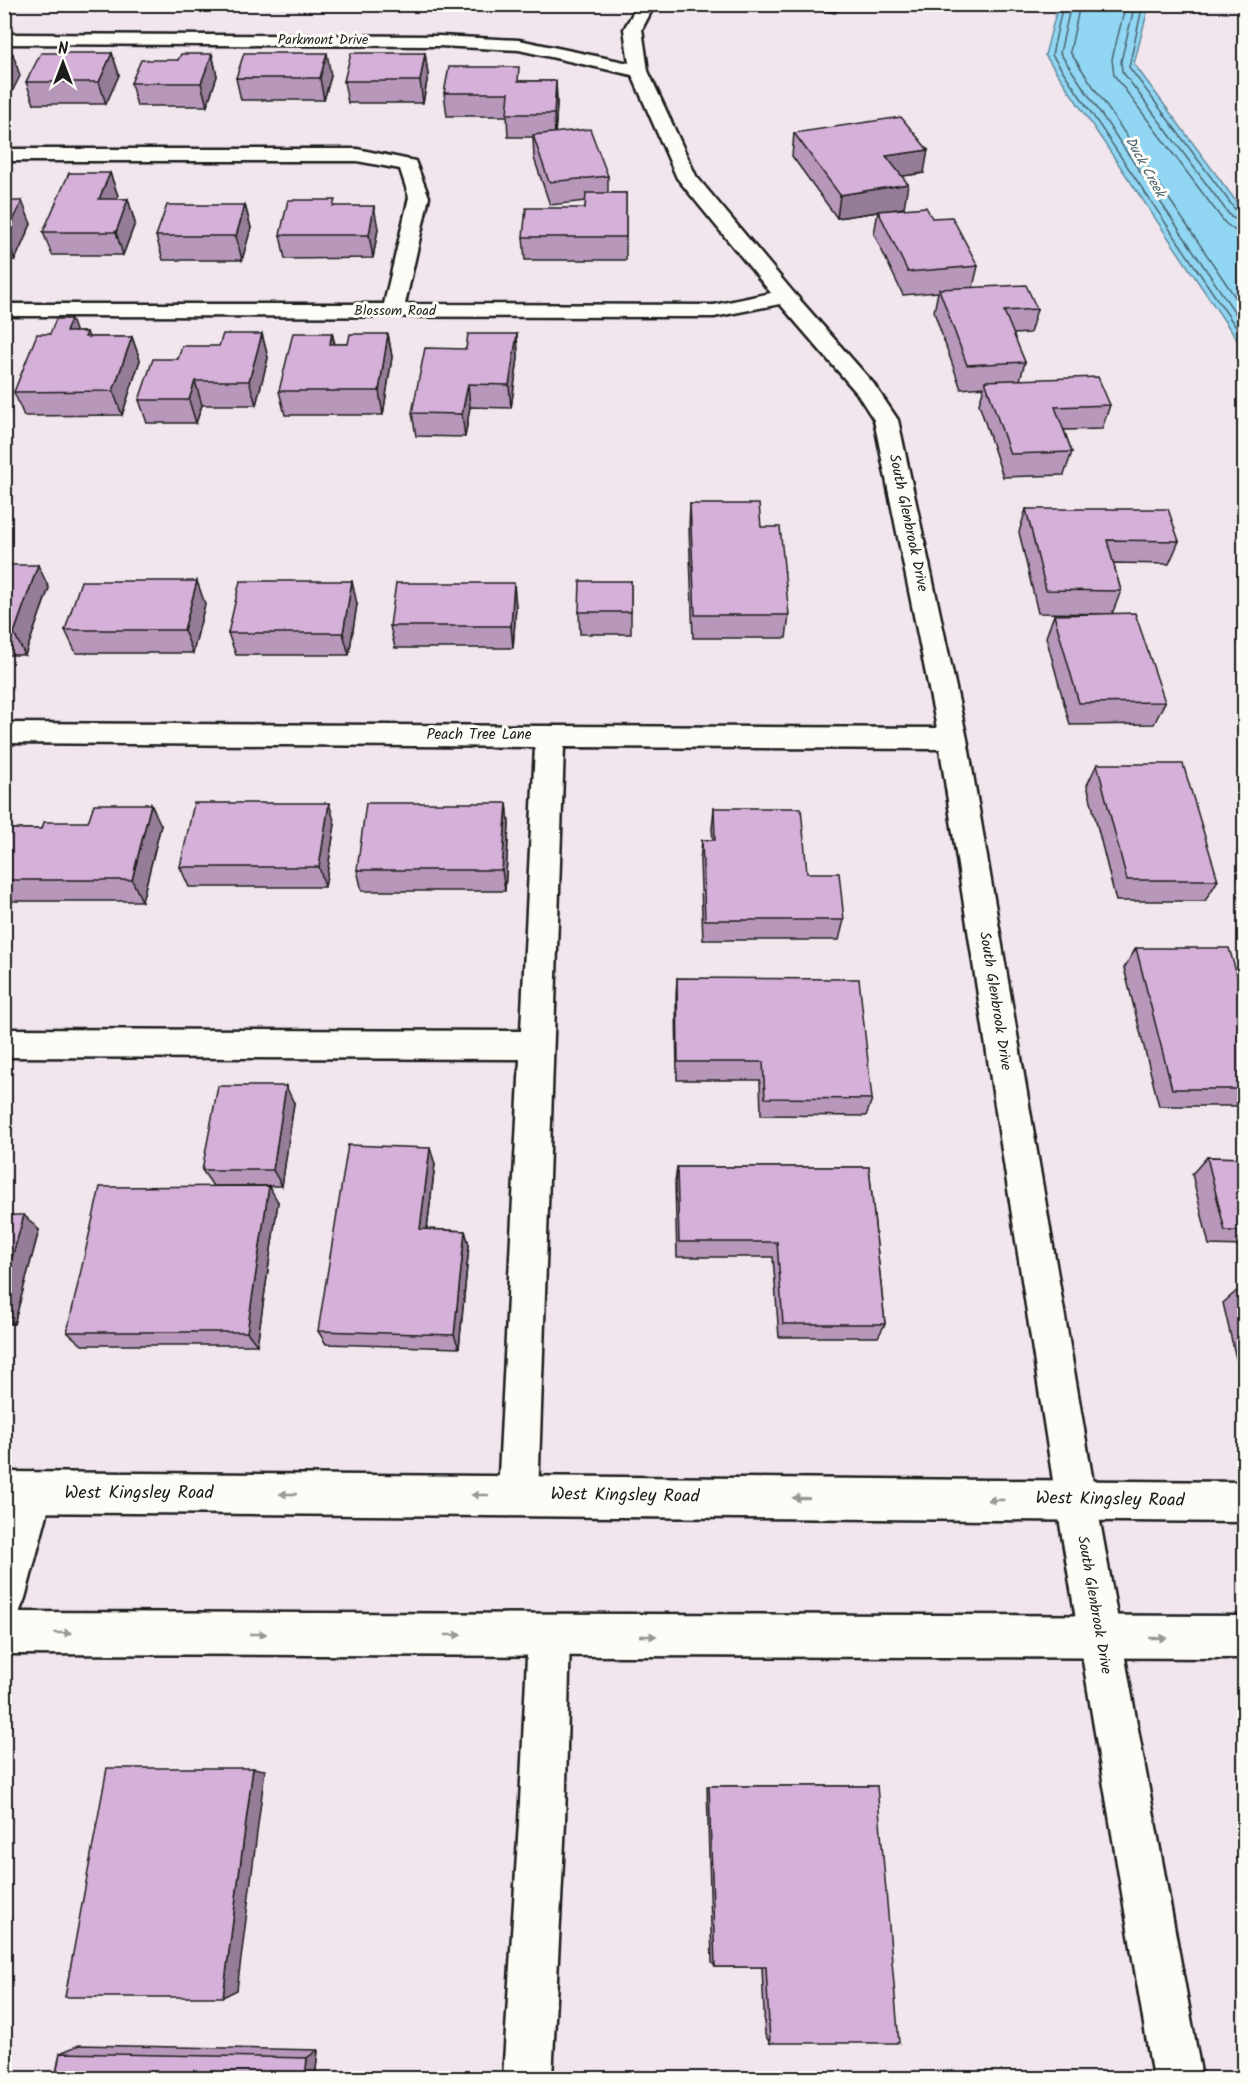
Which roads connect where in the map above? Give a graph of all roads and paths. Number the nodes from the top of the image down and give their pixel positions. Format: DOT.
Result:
graph roads {
  1 [pos="647,4"];
  2 [pos="4,39"];
  3 [pos="639,71"];
  4 [pos="4,155"];
  5 [pos="785,297"];
  6 [pos="4,310"];
  7 [pos="393,311"];
  8 [pos="4,733"];
  9 [pos="550,735"];
  10 [pos="953,739"];
  11 [pos="4,1043"];
  12 [pos="537,1045"];
  13 [pos="19,1492"];
  14 [pos="518,1495"];
  15 [pos="1076,1500"];
  16 [pos="1245,1502"];
  17 [pos="4,1598"];
  18 [pos="4,1633"];
  19 [pos="549,1636"];
  20 [pos="1245,1637"];
  21 [pos="1100,1638"];
  22 [pos="527,2079"];
  23 [pos="1178,2079"];
  1 -- 3 [label="street, South Glenbrook Drive"];
  2 -- 3 [label="street, Parkmont Drive"];
  3 -- 5 [label="street, South Glenbrook Drive"];
  4 -- 7 [label="street"];
  5 -- 7 [label="street, Blossom Road"];
  5 -- 10 [label="street, South Glenbrook Drive"];
  6 -- 7 [label="street, Blossom Road"];
  8 -- 9 [label="street, Peach Tree Lane"];
  9 -- 10 [label="street, Peach Tree Lane"];
  9 -- 12 [label="street"];
  10 -- 15 [label="street, South Glenbrook Drive"];
  11 -- 12 [label="street"];
  12 -- 14 [label="street"];
  14 -- 13 [label="street, West Kingsley Road, one-way"];
  13 -- 17 [label="street"];
  15 -- 14 [label="street, West Kingsley Road, one-way"];
  15 -- 16 [label="street, West Kingsley Road"];
  15 -- 21 [label="street, South Glenbrook Drive"];
  18 -- 19 [label="street, one-way"];
  19 -- 21 [label="street, one-way"];
  19 -- 22 [label="street"];
  21 -- 20 [label="street, one-way"];
  21 -- 23 [label="street, South Glenbrook Drive"];
}
